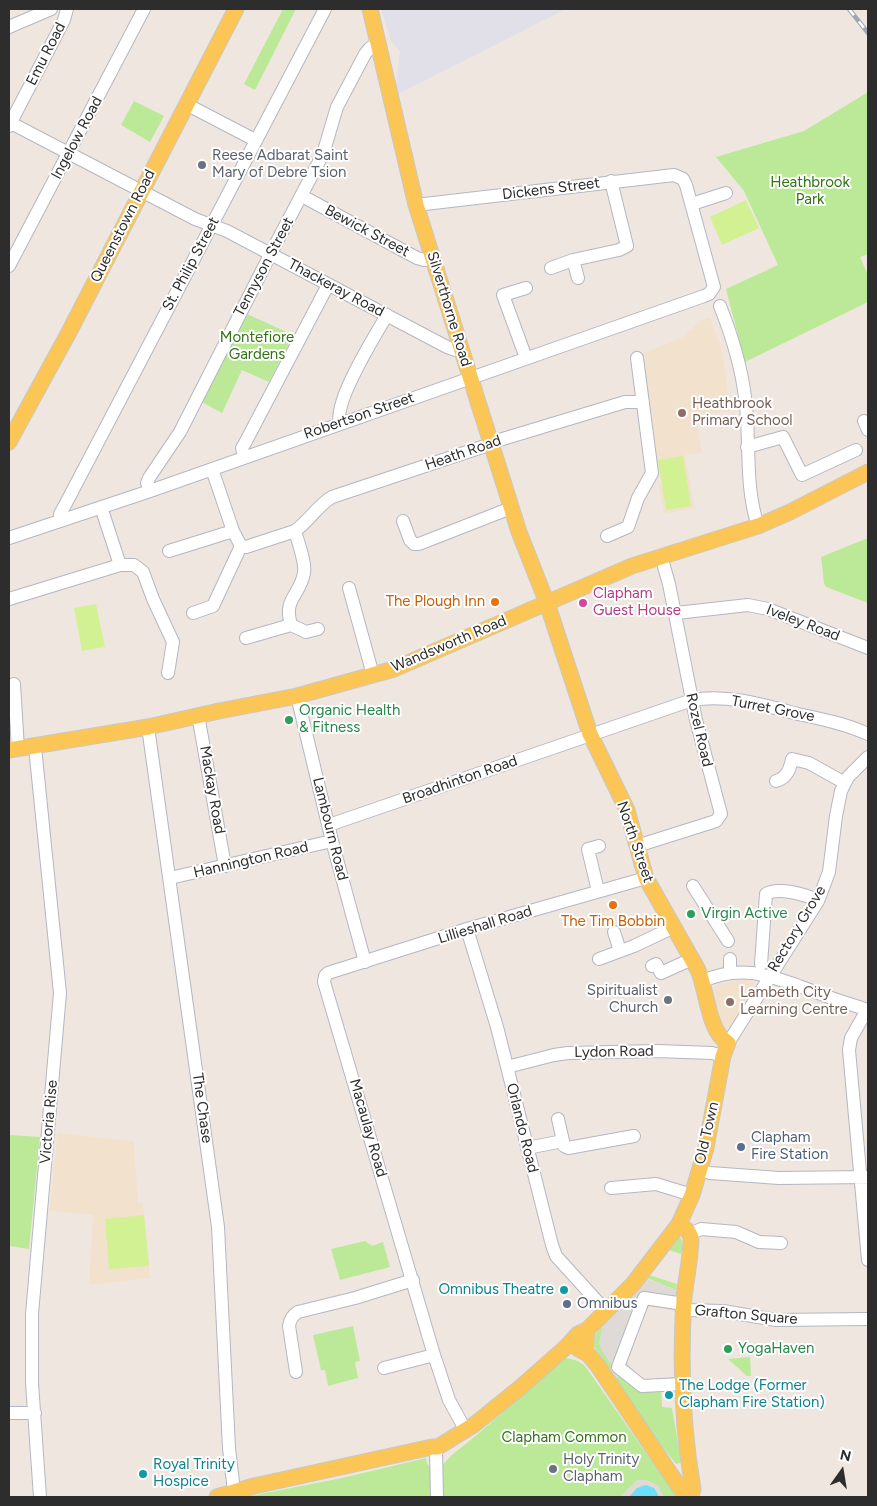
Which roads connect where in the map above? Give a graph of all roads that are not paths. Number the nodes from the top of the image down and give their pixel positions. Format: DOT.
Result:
graph roads {
  1 [pos="51,9"];
  2 [pos="67,9"];
  3 [pos="144,9"];
  4 [pos="236,9"];
  5 [pos="324,9"];
  6 [pos="370,9"];
  7 [pos="9,27"];
  8 [pos="379,43"];
  9 [pos="186,104"];
  10 [pos="9,123"];
  11 [pos="255,140"];
  12 [pos="68,153"];
  13 [pos="611,182"];
  14 [pos="141,190"];
  15 [pos="726,193"];
  16 [pos="302,196"];
  17 [pos="416,204"];
  18 [pos="692,204"];
  19 [pos="212,225"];
  20 [pos="270,253"];
  21 [pos="434,260"];
  22 [pos="573,260"];
  23 [pos="9,266"];
  24 [pos="551,268"];
  25 [pos="578,278"];
  26 [pos="328,285"];
  27 [pos="526,288"];
  28 [pos="720,306"];
  29 [pos="386,315"];
  30 [pos="461,349"];
  31 [pos="526,358"];
  32 [pos="637,358"];
  33 [pos="470,378"];
  34 [pos="643,402"];
  35 [pos="340,423"];
  36 [pos="9,442"];
  37 [pos="491,443"];
  38 [pos="747,447"];
  39 [pos="856,450"];
  40 [pos="244,457"];
  41 [pos="212,468"];
  42 [pos="868,472"];
  43 [pos="150,491"];
  44 [pos="101,508"];
  45 [pos="511,508"];
  46 [pos="60,520"];
  47 [pos="403,521"];
  48 [pos="758,526"];
  49 [pos="233,531"];
  50 [pos="295,531"];
  51 [pos="607,536"];
  52 [pos="9,538"];
  53 [pos="240,546"];
  54 [pos="169,551"];
  55 [pos="661,556"];
  56 [pos="120,565"];
  57 [pos="349,588"];
  58 [pos="9,599"];
  59 [pos="547,603"];
  60 [pos="193,613"];
  61 [pos="676,613"];
  62 [pos="291,625"];
  63 [pos="318,629"];
  64 [pos="246,638"];
  65 [pos="868,648"];
  66 [pos="168,673"];
  67 [pos="373,676"];
  68 [pos="14,684"];
  69 [pos="297,696"];
  70 [pos="692,700"];
  71 [pos="198,715"];
  72 [pos="148,727"];
  73 [pos="590,734"];
  74 [pos="868,734"];
  75 [pos="35,746"];
  76 [pos="14,749"];
  77 [pos="868,758"];
  78 [pos="776,781"];
  79 [pos="845,783"];
  80 [pos="329,825"];
  81 [pos="332,841"];
  82 [pos="599,846"];
  83 [pos="637,846"];
  84 [pos="225,866"];
  85 [pos="170,878"];
  86 [pos="646,878"];
  87 [pos="693,886"];
  88 [pos="598,891"];
  89 [pos="818,901"];
  90 [pos="674,927"];
  91 [pos="467,929"];
  92 [pos="614,932"];
  93 [pos="728,941"];
  94 [pos="620,951"];
  95 [pos="599,959"];
  96 [pos="692,959"];
  97 [pos="730,959"];
  98 [pos="365,962"];
  99 [pos="761,964"];
  100 [pos="652,966"];
  101 [pos="730,973"];
  102 [pos="325,976"];
  103 [pos="770,976"];
  104 [pos="703,981"];
  105 [pos="868,1010"];
  106 [pos="727,1047"];
  107 [pos="507,1067"];
  108 [pos="558,1119"];
  109 [pos="634,1136"];
  110 [pos="563,1141"];
  111 [pos="527,1148"];
  112 [pos="699,1170"];
  113 [pos="864,1178"];
  114 [pos="611,1188"];
  115 [pos="692,1195"];
  116 [pos="679,1224"];
  117 [pos="690,1234"];
  118 [pos="781,1243"];
  119 [pos="868,1260"];
  120 [pos="413,1280"];
  121 [pos="684,1307"];
  122 [pos="606,1311"];
  123 [pos="868,1319"];
  124 [pos="587,1330"];
  125 [pos="566,1347"];
  126 [pos="586,1352"];
  127 [pos="434,1355"];
  128 [pos="384,1368"];
  129 [pos="296,1372"];
  130 [pos="678,1384"];
  131 [pos="9,1413"];
  132 [pos="35,1413"];
  133 [pos="463,1426"];
  134 [pos="438,1447"];
  135 [pos="234,1491"];
  136 [pos="40,1497"];
  137 [pos="217,1497"];
  138 [pos="437,1497"];
  139 [pos="686,1497"];
  140 [pos="691,1497"];
  1 -- 7 [label="street"];
  2 -- 10 [label="street, Emu Road"];
  3 -- 12 [label="street, Ingelow Road"];
  4 -- 9 [label="main road, Queenstown Road"];
  5 -- 11 [label="street, St. Philip Street"];
  6 -- 8 [label="main road, Silverthorne Road"];
  8 -- 16 [label="street, Tennyson Street"];
  8 -- 17 [label="main road, Silverthorne Road"];
  9 -- 11 [label="street"];
  9 -- 14 [label="main road, Queenstown Road"];
  10 -- 12 [label="street, Thackeray Road"];
  11 -- 19 [label="street, St. Philip Street"];
  12 -- 14 [label="street, Thackeray Road"];
  12 -- 23 [label="street, Ingelow Road"];
  13 -- 17 [label="street, Dickens Street"];
  13 -- 18 [label="street, Dickens Street"];
  13 -- 22 [label="street"];
  14 -- 19 [label="street, Thackeray Road"];
  14 -- 36 [label="main road, Queenstown Road"];
  15 -- 18 [label="street"];
  16 -- 20 [label="street, Tennyson Street"];
  16 -- 21 [label="street, Bewick Street"];
  17 -- 21 [label="main road, Silverthorne Road"];
  18 -- 31 [label="street, Robertson Street"];
  19 -- 20 [label="street, Thackeray Road"];
  19 -- 46 [label="street, St. Philip Street"];
  20 -- 26 [label="street, Thackeray Road"];
  20 -- 43 [label="street, Tennyson Street"];
  21 -- 30 [label="main road, Silverthorne Road"];
  22 -- 24 [label="street"];
  22 -- 25 [label="street"];
  26 -- 29 [label="street, Thackeray Road"];
  26 -- 40 [label="street"];
  27 -- 31 [label="street"];
  28 -- 38 [label="street"];
  29 -- 30 [label="street, Thackeray Road"];
  29 -- 35 [label="street"];
  30 -- 33 [label="main road, Silverthorne Road"];
  31 -- 33 [label="street, Robertson Street"];
  32 -- 34 [label="street"];
  33 -- 35 [label="street, Robertson Street"];
  33 -- 37 [label="main road, Silverthorne Road"];
  34 -- 37 [label="street, Heath Road"];
  34 -- 51 [label="street"];
  35 -- 40 [label="street, Robertson Street"];
  37 -- 45 [label="main road, Silverthorne Road"];
  37 -- 50 [label="street, Heath Road"];
  38 -- 39 [label="street"];
  38 -- 48 [label="street"];
  40 -- 41 [label="street, Robertson Street"];
  41 -- 43 [label="street, Robertson Street"];
  41 -- 49 [label="street"];
  42 -- 48 [label="main road, Wandsworth Road"];
  43 -- 44 [label="street, Robertson Street"];
  44 -- 46 [label="street, Robertson Street"];
  44 -- 56 [label="street"];
  45 -- 47 [label="street"];
  45 -- 59 [label="main road, Silverthorne Road"];
  46 -- 52 [label="street, Robertson Street"];
  48 -- 55 [label="main road, Wandsworth Road"];
  49 -- 53 [label="street"];
  49 -- 54 [label="street"];
  50 -- 53 [label="street"];
  50 -- 62 [label="street"];
  53 -- 60 [label="street"];
  55 -- 59 [label="main road, Wandsworth Road"];
  55 -- 61 [label="street, Rozel Road"];
  56 -- 58 [label="street"];
  56 -- 66 [label="street"];
  57 -- 67 [label="street"];
  59 -- 67 [label="main road, Wandsworth Road"];
  59 -- 73 [label="main road, North Street"];
  61 -- 65 [label="street, Iveley Road"];
  61 -- 70 [label="street, Rozel Road"];
  62 -- 63 [label="street"];
  62 -- 64 [label="street"];
  67 -- 69 [label="main road, Wandsworth Road"];
  68 -- 76 [label="street"];
  69 -- 71 [label="main road, Wandsworth Road"];
  69 -- 80 [label="street, Lambourn Road"];
  70 -- 73 [label="street, Turret Grove"];
  70 -- 74 [label="street, Turret Grove"];
  70 -- 83 [label="street, Rozel Road"];
  71 -- 72 [label="main road, Wandsworth Road"];
  71 -- 84 [label="street, Mackay Road"];
  72 -- 75 [label="main road, Wandsworth Road"];
  72 -- 85 [label="street, The Chase"];
  73 -- 80 [label="street, Broadhinton Road"];
  73 -- 83 [label="main road, North Street"];
  75 -- 76 [label="main road, Wandsworth Road"];
  75 -- 132 [label="street, Victoria Rise"];
  77 -- 79 [label="street, Rectory Grove"];
  78 -- 79 [label="street"];
  79 -- 89 [label="street, Rectory Grove"];
  80 -- 81 [label="street, Lambourn Road"];
  81 -- 84 [label="street, Hannington Road"];
  81 -- 98 [label="street, Lambourn Road"];
  82 -- 88 [label="street"];
  83 -- 86 [label="main road, North Street"];
  84 -- 85 [label="street, Hannington Road"];
  85 -- 135 [label="street, The Chase"];
  86 -- 88 [label="street, Lillieshall Road"];
  86 -- 90 [label="main road, North Street"];
  87 -- 93 [label="street"];
  88 -- 91 [label="street, Lillieshall Road"];
  89 -- 99 [label="street"];
  89 -- 103 [label="street, Rectory Grove"];
  90 -- 94 [label="street"];
  90 -- 96 [label="main road, North Street"];
  91 -- 98 [label="street, Lillieshall Road"];
  91 -- 107 [label="street, Orlando Road"];
  92 -- 94 [label="street"];
  94 -- 95 [label="street"];
  96 -- 100 [label="street"];
  96 -- 104 [label="main road, North Street"];
  97 -- 101 [label="street"];
  98 -- 102 [label="street, Lillieshall Road"];
  101 -- 103 [label="street"];
  101 -- 104 [label="street"];
  102 -- 120 [label="street, Macaulay Road"];
  103 -- 105 [label="street"];
  103 -- 106 [label="street, Rectory Grove"];
  104 -- 106 [label="main road, North Street"];
  105 -- 113 [label="street"];
  106 -- 107 [label="street, Lydon Road"];
  106 -- 112 [label="main road, Old Town"];
  107 -- 111 [label="street, Orlando Road"];
  108 -- 110 [label="street"];
  109 -- 110 [label="street"];
  110 -- 111 [label="street"];
  111 -- 122 [label="street, Orlando Road"];
  112 -- 113 [label="street"];
  112 -- 115 [label="main road, Old Town"];
  113 -- 119 [label="street"];
  114 -- 115 [label="street"];
  115 -- 116 [label="main road, Old Town"];
  116 -- 117 [label="main road"];
  116 -- 122 [label="main road, Old Town"];
  117 -- 118 [label="street"];
  117 -- 121 [label="main road"];
  120 -- 127 [label="street, Macaulay Road"];
  120 -- 129 [label="street"];
  121 -- 123 [label="street, Grafton Square"];
  121 -- 130 [label="main road"];
  121 -- 130 [label="street, Grafton Square"];
  122 -- 124 [label="main road, Old Town"];
  124 -- 125 [label="main road, Old Town"];
  124 -- 126 [label="main road"];
  125 -- 126 [label="main road"];
  125 -- 133 [label="main road, Old Town"];
  126 -- 139 [label="main road"];
  127 -- 128 [label="street"];
  127 -- 133 [label="street, Macaulay Road"];
  130 -- 140 [label="main road"];
  131 -- 132 [label="street"];
  132 -- 136 [label="street, Victoria Rise"];
  133 -- 134 [label="main road, Old Town"];
  134 -- 135 [label="main road"];
  134 -- 138 [label="street"];
  135 -- 137 [label="main road"];
}
